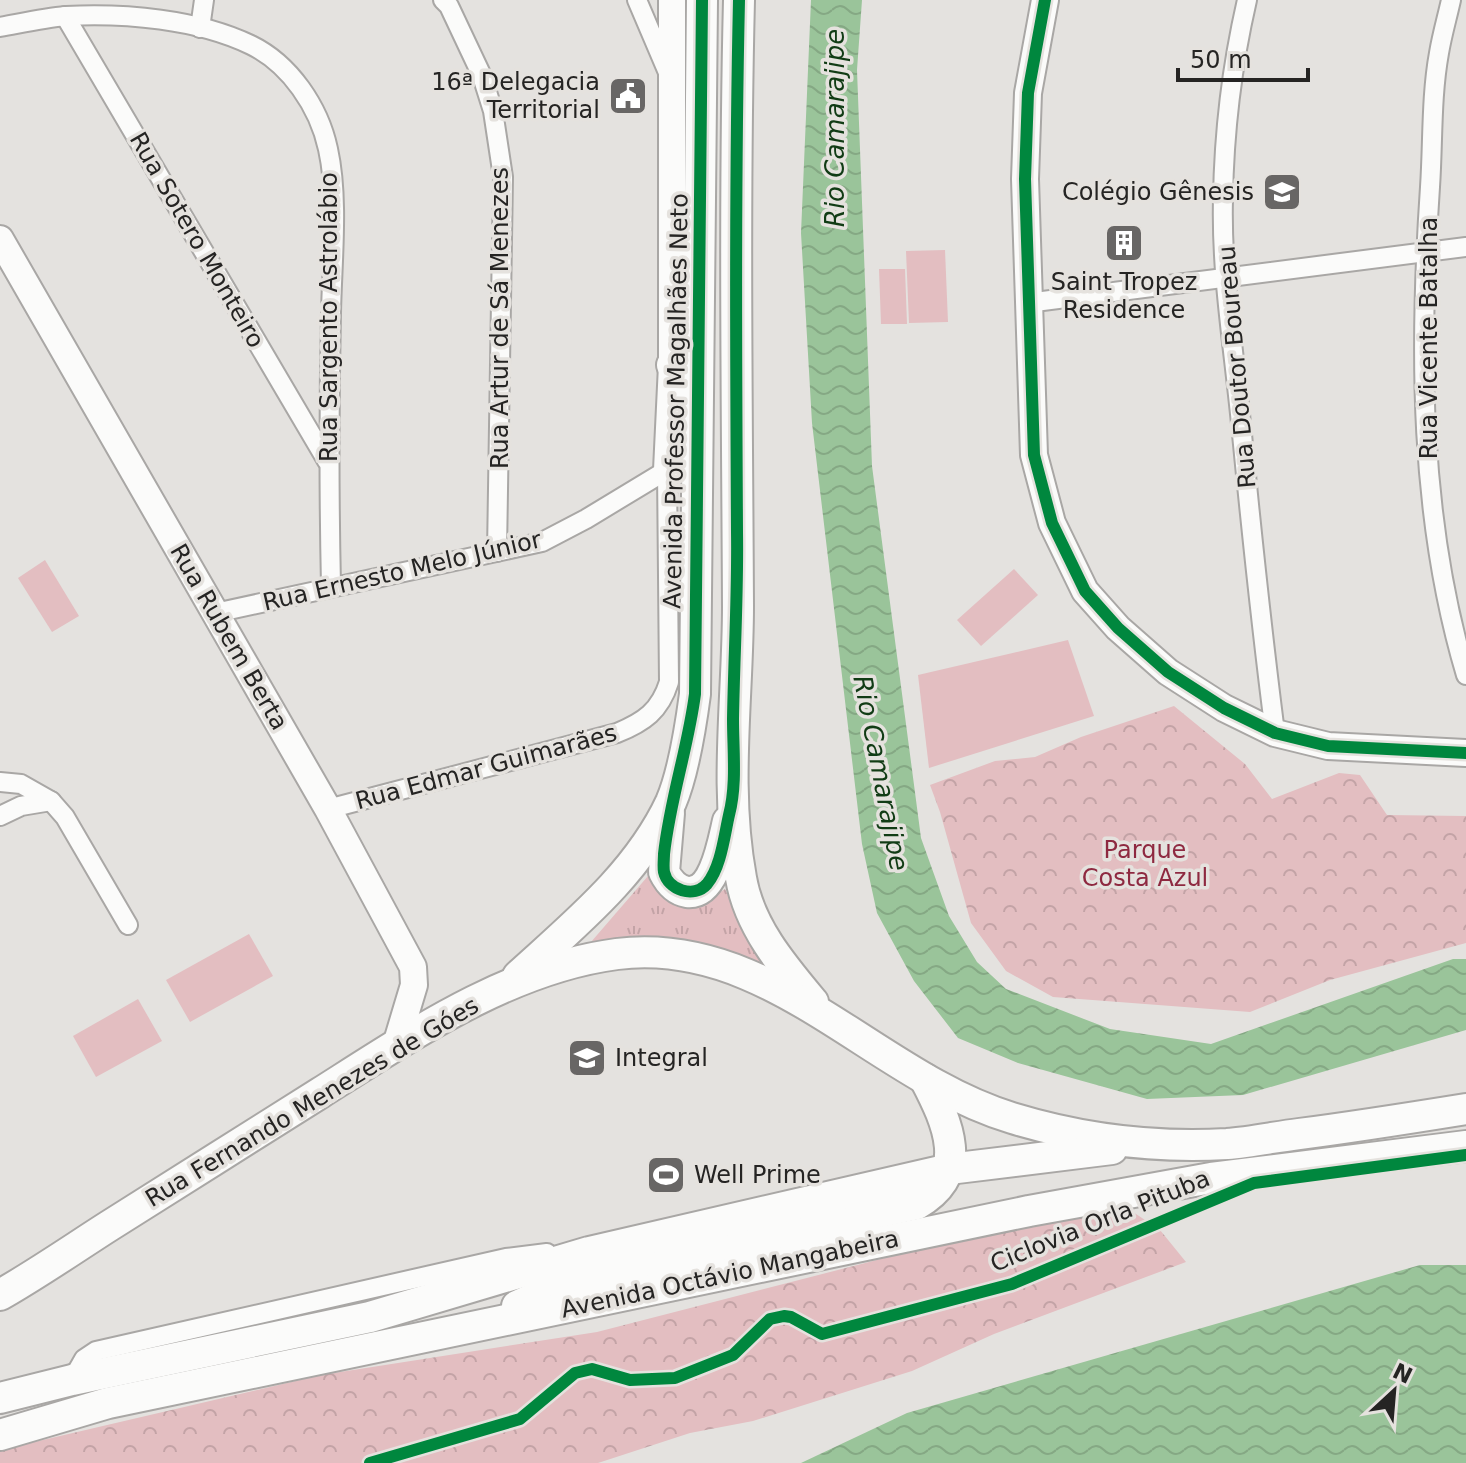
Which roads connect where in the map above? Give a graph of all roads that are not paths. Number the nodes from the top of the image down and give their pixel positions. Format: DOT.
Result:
graph roads {
  1 [pos="204,0"];
  2 [pos="637,0"];
  3 [pos="672,0"];
  4 [pos="702,0"];
  5 [pos="739,0"];
  6 [pos="1045,0"];
  7 [pos="1247,0"];
  8 [pos="1451,0"];
  9 [pos="450,2"];
  10 [pos="65,16"];
  11 [pos="0,27"];
  12 [pos="200,28"];
  13 [pos="671,81"];
  14 [pos="0,239"];
  15 [pos="1466,247"];
  16 [pos="1426,252"];
  17 [pos="1227,276"];
  18 [pos="1027,303"];
  19 [pos="672,365"];
  20 [pos="698,426"];
  21 [pos="328,464"];
  22 [pos="667,470"];
  23 [pos="497,552"];
  24 [pos="331,586"];
  25 [pos="215,613"];
  26 [pos="1466,675"];
  27 [pos="669,682"];
  28 [pos="1275,733"];
  29 [pos="1466,753"];
  30 [pos="0,782"];
  31 [pos="733,800"];
  32 [pos="51,801"];
  33 [pos="671,801"];
  34 [pos="328,809"];
  35 [pos="0,816"];
  36 [pos="128,925"];
  37 [pos="512,982"];
  38 [pos="822,1013"];
  39 [pos="396,1045"];
  40 [pos="925,1079"];
  41 [pos="1466,1109"];
  42 [pos="1154,1144"];
  43 [pos="1466,1146"];
  44 [pos="949,1169"];
  45 [pos="12,1288"];
  46 [pos="0,1304"];
  47 [pos="467,1329"];
  48 [pos="0,1398"];
  49 [pos="0,1420"];
  50 [pos="34,1425"];
  51 [pos="0,1435"];
  1 -- 12 [label="street"];
  2 -- 13 [label="street"];
  3 -- 13 [label="street, Avenida Professor Magalhães Neto"];
  4 -- 20 [label="main road, Avenida Professor Magalhães Neto"];
  5 -- 31 [label="main road"];
  6 -- 18 [label="street"];
  7 -- 17 [label="street, Rua Doutor Boureau"];
  8 -- 16 [label="street, Rua Vicente Batalha"];
  9 -- 23 [label="street, Rua Artur de Sá Menezes"];
  10 -- 11 [label="street, Rua Sargento Astrolábio"];
  10 -- 12 [label="street, Rua Sargento Astrolábio"];
  10 -- 21 [label="street, Rua Sotero Monteiro"];
  12 -- 21 [label="street, Rua Sargento Astrolábio"];
  13 -- 19 [label="street, Avenida Professor Magalhães Neto"];
  14 -- 25 [label="street, Rua Rubem Berta"];
  15 -- 16 [label="street"];
  16 -- 17 [label="street"];
  16 -- 26 [label="street, Rua Vicente Batalha"];
  17 -- 18 [label="street"];
  17 -- 28 [label="street, Rua Doutor Boureau"];
  18 -- 28 [label="street"];
  19 -- 20 [label="main road"];
  19 -- 22 [label="street, Avenida Professor Magalhães Neto"];
  20 -- 33 [label="main road, Avenida Professor Magalhães Neto"];
  21 -- 24 [label="street, Rua Sargento Astrolábio"];
  22 -- 23 [label="street, Rua Ernesto Melo Júnior"];
  22 -- 27 [label="street, Avenida Professor Magalhães Neto"];
  23 -- 24 [label="street, Rua Ernesto Melo Júnior"];
  24 -- 25 [label="street, Rua Ernesto Melo Júnior"];
  25 -- 34 [label="street, Rua Rubem Berta"];
  27 -- 34 [label="street, Rua Edmar Guimarães"];
  28 -- 29 [label="street"];
  30 -- 32 [label="street"];
  31 -- 33 [label="main road"];
  31 -- 38 [label="main road"];
  32 -- 35 [label="street"];
  32 -- 36 [label="street"];
  33 -- 37 [label="main road, Avenida Professor Magalhães Neto"];
  34 -- 39 [label="street, Rua Rubem Berta"];
  37 -- 38 [label="main road, Rua Fernando Menezes de Góes"];
  37 -- 39 [label="main road, Rua Fernando Menezes de Góes"];
  38 -- 40 [label="main road, Avenida Octávio Mangabeira"];
  39 -- 45 [label="main road, Rua Fernando Menezes de Góes"];
  40 -- 42 [label="main road, Avenida Octávio Mangabeira"];
  40 -- 44 [label="main road"];
  41 -- 42 [label="main road, Avenida Octávio Mangabeira"];
  42 -- 44 [label="main road, Avenida Octávio Mangabeira"];
  43 -- 47 [label="main road, Avenida Octávio Mangabeira"];
  44 -- 47 [label="main road"];
  44 -- 48 [label="main road, Avenida Octávio Mangabeira"];
  45 -- 46 [label="main road, Rua Fernando Menezes de Góes"];
  47 -- 50 [label="main road, Avenida Octávio Mangabeira"];
  49 -- 50 [label="main road"];
  50 -- 51 [label="main road, Avenida Octávio Mangabeira"];
}
